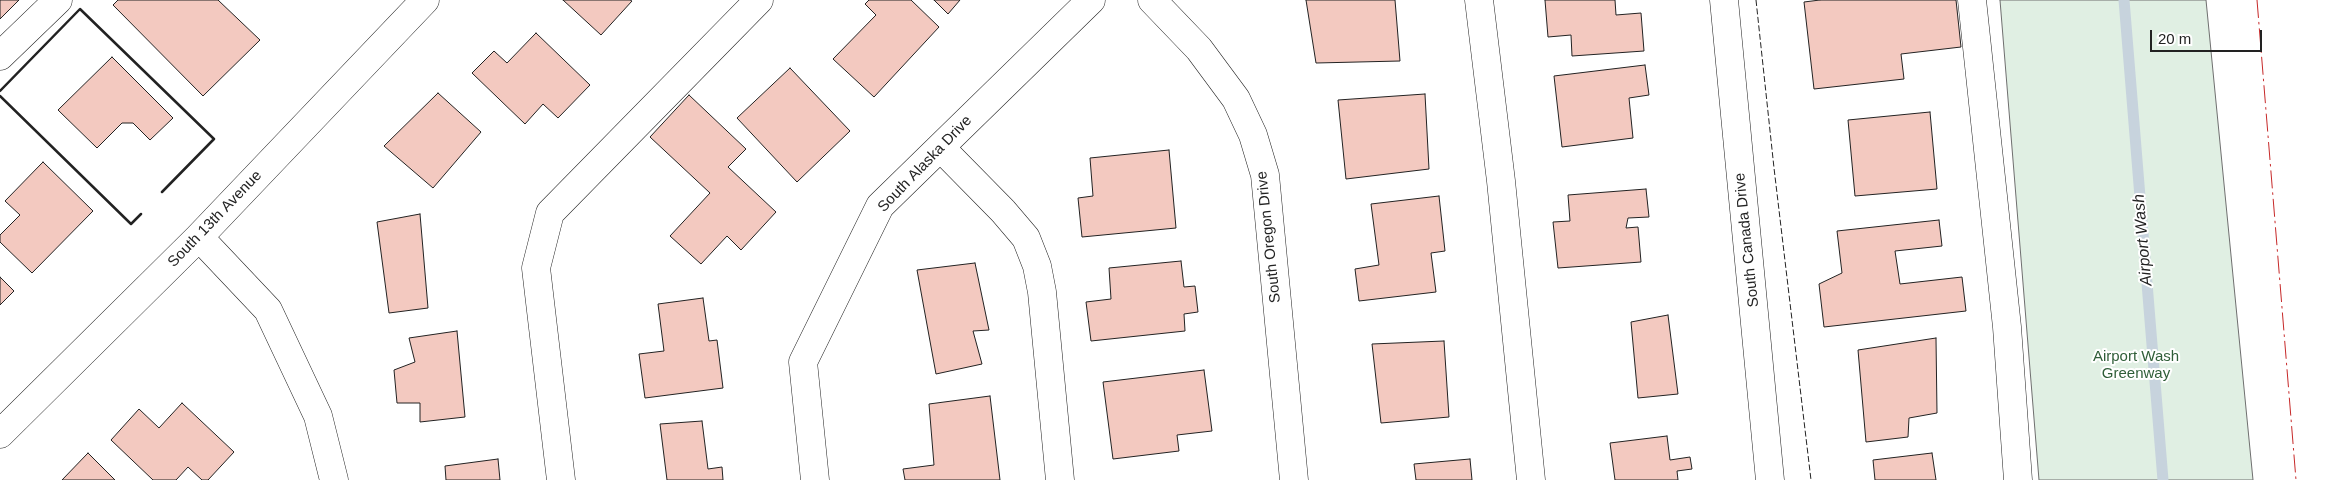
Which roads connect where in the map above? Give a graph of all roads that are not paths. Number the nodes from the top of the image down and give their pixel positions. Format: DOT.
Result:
graph roads {
  1 [pos="58,0"];
  2 [pos="425,0"];
  3 [pos="759,0"];
  4 [pos="1091,0"];
  5 [pos="1152,0"];
  6 [pos="1479,0"];
  7 [pos="1724,0"];
  8 [pos="1972,0"];
  9 [pos="0,56"];
  10 [pos="940,148"];
  11 [pos="199,237"];
  12 [pos="0,434"];
  13 [pos="334,480"];
  14 [pos="561,480"];
  15 [pos="815,480"];
  16 [pos="1060,480"];
  17 [pos="1294,480"];
  18 [pos="1531,480"];
  19 [pos="1770,480"];
  20 [pos="2018,480"];
  1 -- 9 [label="street"];
  2 -- 11 [label="street, South 13th Avenue"];
  3 -- 14 [label="street"];
  4 -- 10 [label="street, South Alaska Drive"];
  5 -- 17 [label="street, South Oregon Drive"];
  6 -- 18 [label="street"];
  7 -- 19 [label="street, South Canada Drive"];
  8 -- 20 [label="street"];
  10 -- 15 [label="street, South Alaska Drive"];
  10 -- 16 [label="street"];
  11 -- 12 [label="street, South 13th Avenue"];
  11 -- 13 [label="street"];
}
